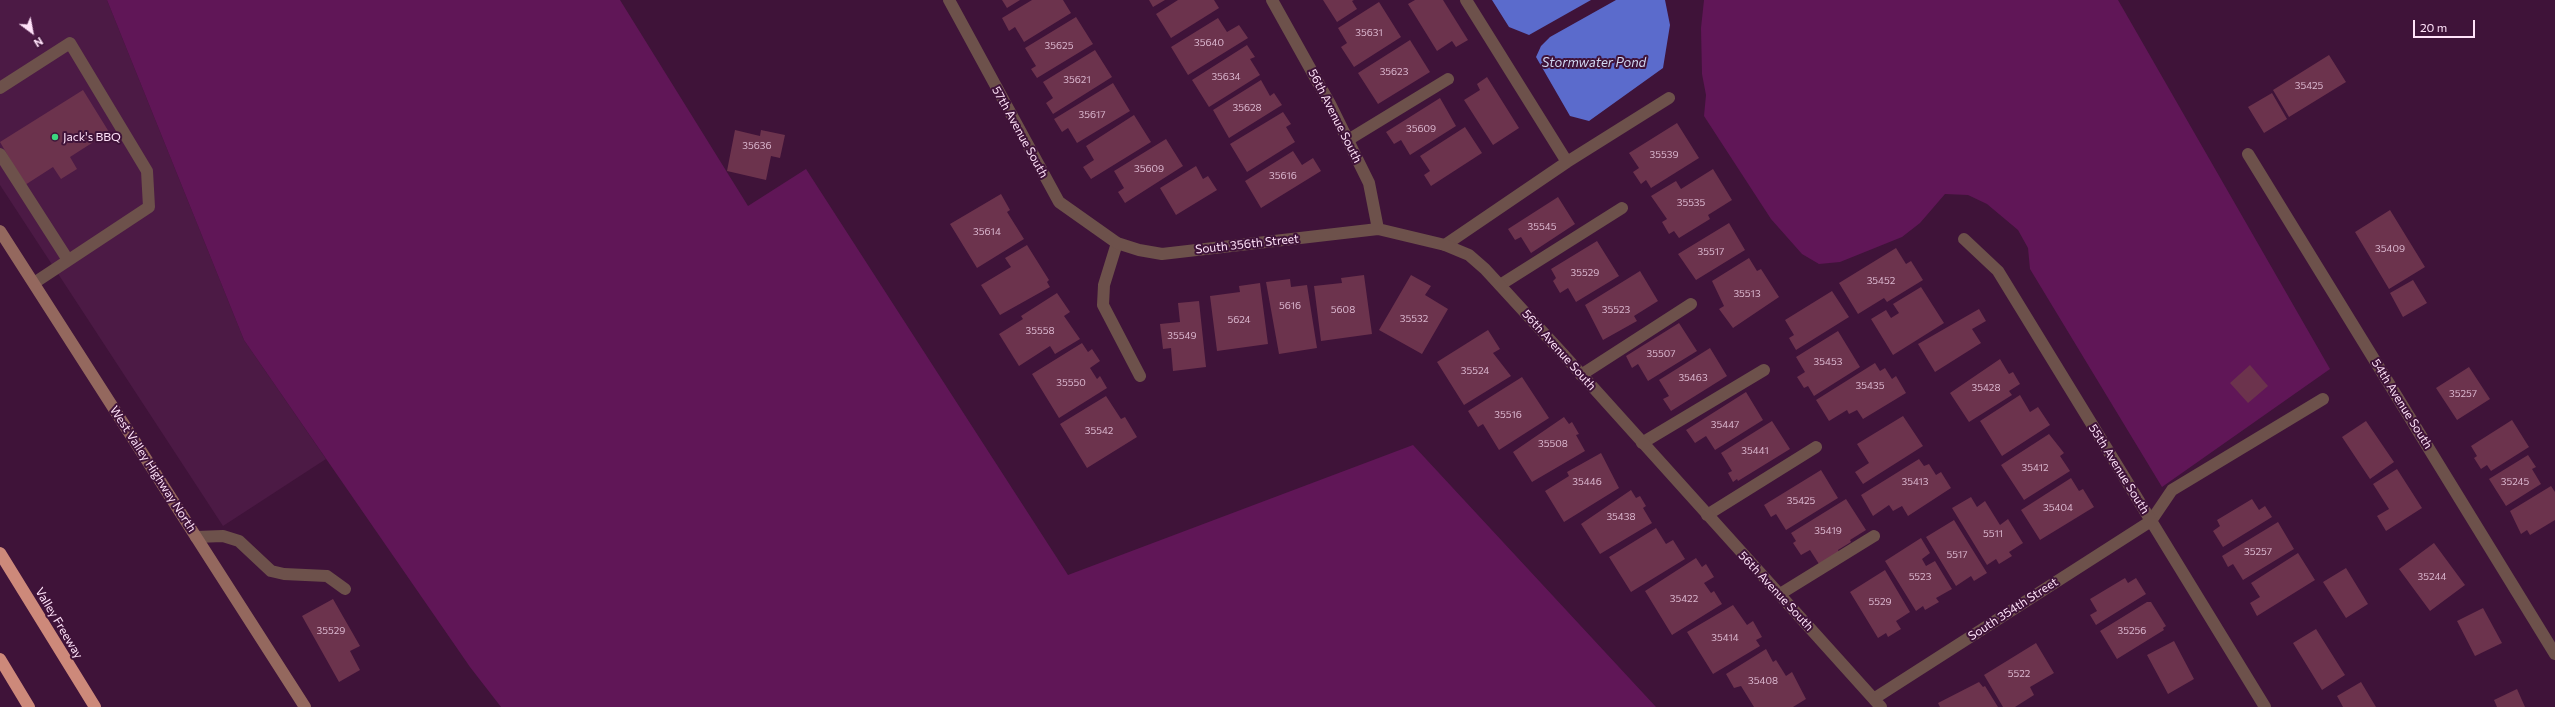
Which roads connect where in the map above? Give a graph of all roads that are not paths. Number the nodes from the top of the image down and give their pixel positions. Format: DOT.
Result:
graph roads {
  1 [pos="949,0"];
  2 [pos="1272,0"];
  3 [pos="1466,0"];
  4 [pos="1448,79"];
  5 [pos="0,88"];
  6 [pos="1669,98"];
  7 [pos="1348,140"];
  8 [pos="0,154"];
  9 [pos="2248,154"];
  10 [pos="1567,162"];
  11 [pos="1622,208"];
  12 [pos="1378,229"];
  13 [pos="0,231"];
  14 [pos="1964,239"];
  15 [pos="1117,243"];
  16 [pos="1445,245"];
  17 [pos="68,260"];
  18 [pos="34,283"];
  19 [pos="1500,285"];
  20 [pos="1691,304"];
  21 [pos="1764,370"];
  22 [pos="1581,375"];
  23 [pos="1140,376"];
  24 [pos="2322,399"];
  25 [pos="1642,443"];
  26 [pos="1816,447"];
  27 [pos="1707,515"];
  28 [pos="2151,521"];
  29 [pos="1874,536"];
  30 [pos="196,537"];
  31 [pos="0,553"];
  32 [pos="345,589"];
  33 [pos="1780,594"];
  34 [pos="2555,654"];
  35 [pos="0,658"];
  36 [pos="1878,703"];
  37 [pos="29,707"];
  38 [pos="94,707"];
  39 [pos="305,707"];
  40 [pos="2265,707"];
  1 -- 15 [label="street, 57th Avenue South"];
  2 -- 7 [label="street, 56th Avenue South"];
  3 -- 10 [label="street"];
  4 -- 7 [label="street"];
  5 -- 17 [label="street"];
  6 -- 10 [label="street"];
  7 -- 12 [label="street, 56th Avenue South"];
  8 -- 17 [label="street"];
  9 -- 34 [label="street, 54th Avenue South"];
  10 -- 16 [label="street"];
  11 -- 19 [label="street"];
  12 -- 15 [label="street, South 356th Street"];
  12 -- 16 [label="street, 56th Avenue South"];
  13 -- 18 [label="main road, West Valley Highway North"];
  14 -- 28 [label="street, 55th Avenue South"];
  15 -- 23 [label="street"];
  16 -- 19 [label="street, 56th Avenue South"];
  17 -- 18 [label="street"];
  18 -- 30 [label="main road, West Valley Highway North"];
  19 -- 22 [label="street, 56th Avenue South"];
  20 -- 22 [label="street"];
  21 -- 25 [label="street"];
  22 -- 25 [label="street, 56th Avenue South"];
  24 -- 28 [label="street"];
  25 -- 27 [label="street, 56th Avenue South"];
  26 -- 27 [label="street"];
  27 -- 33 [label="street, 56th Avenue South"];
  28 -- 36 [label="street, South 354th Street"];
  28 -- 40 [label="street, 55th Avenue South"];
  29 -- 33 [label="street"];
  30 -- 32 [label="street"];
  30 -- 39 [label="main road, West Valley Highway North"];
  31 -- 38 [label="highway, Valley Freeway"];
  33 -- 36 [label="street, 56th Avenue South"];
  35 -- 37 [label="highway"];
}
